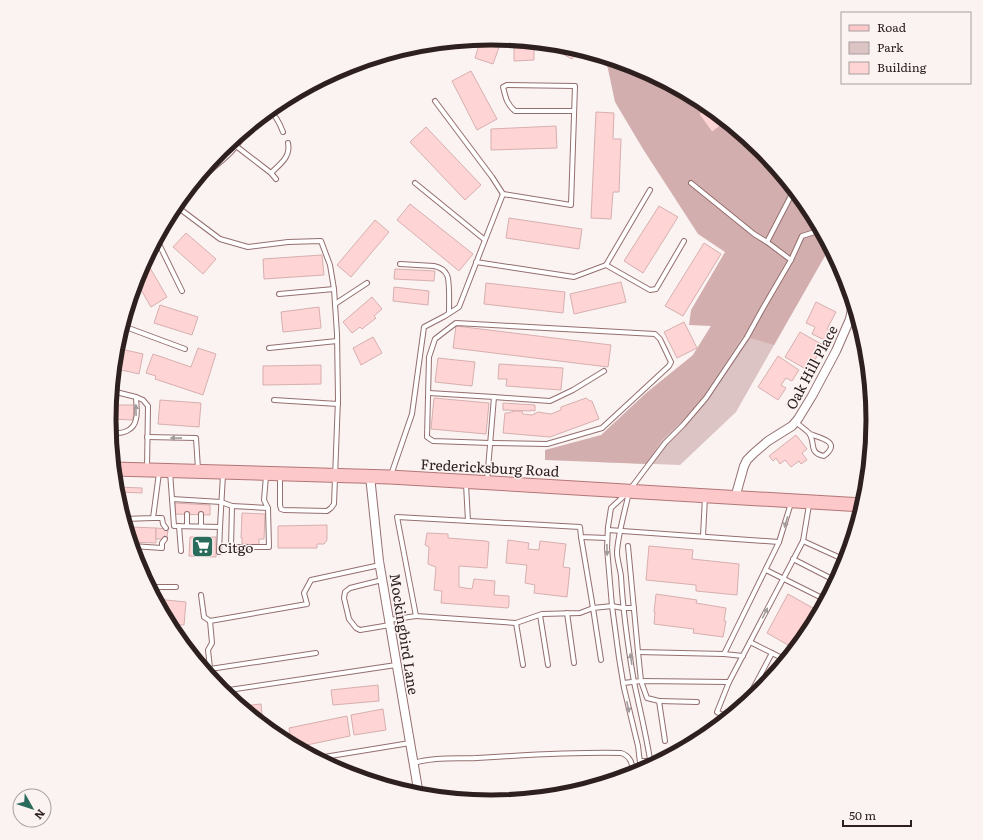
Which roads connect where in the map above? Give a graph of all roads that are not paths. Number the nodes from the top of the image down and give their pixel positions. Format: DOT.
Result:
graph roads {
  1 [pos="435,101"];
  2 [pos="574,111"];
  3 [pos="274,114"];
  4 [pos="283,132"];
  5 [pos="288,143"];
  6 [pos="236,146"];
  7 [pos="221,161"];
  8 [pos="270,173"];
  9 [pos="276,179"];
  10 [pos="415,183"];
  11 [pos="691,183"];
  12 [pos="650,190"];
  13 [pos="503,194"];
  14 [pos="791,195"];
  15 [pos="181,210"];
  16 [pos="815,232"];
  17 [pos="485,240"];
  18 [pos="684,240"];
  19 [pos="767,242"];
  20 [pos="160,245"];
  21 [pos="791,260"];
  22 [pos="476,262"];
  23 [pos="400,264"];
  24 [pos="606,265"];
  25 [pos="367,283"];
  26 [pos="182,290"];
  27 [pos="334,290"];
  28 [pos="278,294"];
  29 [pos="335,304"];
  30 [pos="448,313"];
  31 [pos="853,320"];
  32 [pos="128,328"];
  33 [pos="337,341"];
  34 [pos="269,348"];
  35 [pos="184,349"];
  36 [pos="604,371"];
  37 [pos="117,392"];
  38 [pos="429,393"];
  39 [pos="136,397"];
  40 [pos="494,397"];
  41 [pos="274,400"];
  42 [pos="338,404"];
  43 [pos="796,422"];
  44 [pos="116,432"];
  45 [pos="810,434"];
  46 [pos="147,437"];
  47 [pos="490,443"];
  48 [pos="120,469"];
  49 [pos="159,470"];
  50 [pos="198,472"];
  51 [pos="224,472"];
  52 [pos="266,474"];
  53 [pos="280,474"];
  54 [pos="335,476"];
  55 [pos="370,476"];
  56 [pos="390,477"];
  57 [pos="466,482"];
  58 [pos="487,483"];
  59 [pos="629,491"];
  60 [pos="705,496"];
  61 [pos="735,498"];
  62 [pos="172,499"];
  63 [pos="792,501"];
  64 [pos="222,502"];
  65 [pos="809,502"];
  66 [pos="857,505"];
  67 [pos="232,506"];
  68 [pos="268,508"];
  69 [pos="187,514"];
  70 [pos="201,514"];
  71 [pos="153,518"];
  72 [pos="130,519"];
  73 [pos="468,520"];
  74 [pos="163,524"];
  75 [pos="179,526"];
  76 [pos="186,526"];
  77 [pos="201,526"];
  78 [pos="220,527"];
  79 [pos="160,528"];
  80 [pos="166,528"];
  81 [pos="608,530"];
  82 [pos="621,531"];
  83 [pos="702,536"];
  84 [pos="581,537"];
  85 [pos="607,538"];
  86 [pos="162,540"];
  87 [pos="803,541"];
  88 [pos="779,542"];
  89 [pos="138,546"];
  90 [pos="628,546"];
  91 [pos="181,551"];
  92 [pos="220,552"];
  93 [pos="841,558"];
  94 [pos="793,559"];
  95 [pos="380,565"];
  96 [pos="766,570"];
  97 [pos="783,579"];
  98 [pos="831,579"];
  99 [pos="383,580"];
  100 [pos="156,587"];
  101 [pos="176,588"];
  102 [pos="201,595"];
  103 [pos="822,598"];
  104 [pos="612,606"];
  105 [pos="593,608"];
  106 [pos="623,608"];
  107 [pos="634,608"];
  108 [pos="567,614"];
  109 [pos="540,615"];
  110 [pos="416,616"];
  111 [pos="210,621"];
  112 [pos="390,622"];
  113 [pos="516,623"];
  114 [pos="750,642"];
  115 [pos="638,652"];
  116 [pos="316,653"];
  117 [pos="772,653"];
  118 [pos="724,654"];
  119 [pos="743,656"];
  120 [pos="781,658"];
  121 [pos="601,660"];
  122 [pos="574,663"];
  123 [pos="397,665"];
  124 [pos="523,665"];
  125 [pos="548,665"];
  126 [pos="210,667"];
  127 [pos="212,669"];
  128 [pos="634,681"];
  129 [pos="641,681"];
  130 [pos="729,682"];
  131 [pos="624,683"];
  132 [pos="753,689"];
  133 [pos="231,690"];
  134 [pos="659,701"];
  135 [pos="697,702"];
  136 [pos="723,715"];
  137 [pos="665,741"];
  138 [pos="410,743"];
  139 [pos="327,757"];
  140 [pos="650,759"];
  141 [pos="640,761"];
  142 [pos="646,761"];
  143 [pos="413,764"];
  144 [pos="632,767"];
  145 [pos="418,788"];
  1 -- 13 [label="lane"];
  2 -- 2 [label="lane"];
  2 -- 13 [label="lane"];
  3 -- 4 [label="lane"];
  5 -- 8 [label="lane"];
  6 -- 7 [label="lane"];
  6 -- 8 [label="lane"];
  8 -- 9 [label="lane"];
  10 -- 17 [label="lane"];
  11 -- 19 [label="lane"];
  12 -- 24 [label="lane"];
  13 -- 17 [label="lane"];
  14 -- 19 [label="lane"];
  15 -- 27 [label="lane"];
  16 -- 21 [label="lane"];
  17 -- 22 [label="lane"];
  18 -- 24 [label="lane"];
  19 -- 21 [label="lane"];
  20 -- 26 [label="lane"];
  21 -- 59 [label="lane"];
  22 -- 24 [label="lane"];
  22 -- 30 [label="lane"];
  23 -- 30 [label="lane"];
  25 -- 29 [label="lane"];
  27 -- 28 [label="lane"];
  27 -- 29 [label="lane"];
  29 -- 33 [label="lane"];
  30 -- 56 [label="lane"];
  31 -- 43 [label="street, Oak Hill Place"];
  32 -- 35 [label="lane"];
  33 -- 34 [label="lane"];
  33 -- 42 [label="lane"];
  36 -- 40 [label="lane"];
  37 -- 39 [label="lane"];
  38 -- 40 [label="lane"];
  38 -- 47 [label="lane"];
  38 -- 47 [label="lane"];
  44 -- 39 [label="lane, one-way"];
  39 -- 46 [label="lane"];
  40 -- 47 [label="lane"];
  41 -- 42 [label="lane"];
  42 -- 54 [label="lane"];
  43 -- 45 [label="lane"];
  43 -- 61 [label="street, Oak Hill Place"];
  45 -- 45 [label="lane"];
  46 -- 49 [label="lane"];
  50 -- 46 [label="lane, one-way"];
  47 -- 58 [label="lane"];
  48 -- 49 [label="main road, Fredericksburg Road"];
  49 -- 50 [label="main road, Fredericksburg Road"];
  49 -- 62 [label="lane"];
  49 -- 71 [label="lane"];
  50 -- 51 [label="main road, Fredericksburg Road"];
  51 -- 52 [label="main road, Fredericksburg Road"];
  51 -- 64 [label="lane"];
  52 -- 53 [label="main road, Fredericksburg Road"];
  52 -- 68 [label="lane"];
  53 -- 54 [label="main road, Fredericksburg Road"];
  53 -- 54 [label="lane"];
  54 -- 55 [label="main road, Fredericksburg Road"];
  55 -- 56 [label="main road, Fredericksburg Road"];
  55 -- 95 [label="street, Mockingbird Lane"];
  56 -- 57 [label="main road, Fredericksburg Road"];
  57 -- 58 [label="main road, Fredericksburg Road"];
  57 -- 73 [label="lane"];
  58 -- 59 [label="main road, Fredericksburg Road"];
  59 -- 60 [label="main road, Fredericksburg Road"];
  59 -- 81 [label="lane"];
  59 -- 82 [label="lane"];
  60 -- 61 [label="main road, Fredericksburg Road"];
  60 -- 83 [label="lane"];
  61 -- 63 [label="main road, Fredericksburg Road"];
  62 -- 64 [label="lane"];
  62 -- 75 [label="lane"];
  63 -- 65 [label="main road, Fredericksburg Road"];
  63 -- 88 [label="lane, one-way"];
  64 -- 67 [label="lane"];
  64 -- 78 [label="lane"];
  65 -- 66 [label="main road, Fredericksburg Road"];
  65 -- 87 [label="lane"];
  67 -- 68 [label="lane"];
  67 -- 68 [label="lane"];
  69 -- 76 [label="lane"];
  70 -- 77 [label="lane"];
  71 -- 72 [label="lane"];
  71 -- 74 [label="lane"];
  73 -- 84 [label="lane"];
  73 -- 110 [label="lane"];
  74 -- 79 [label="lane"];
  74 -- 80 [label="lane"];
  75 -- 76 [label="lane"];
  75 -- 91 [label="lane"];
  76 -- 77 [label="lane"];
  77 -- 78 [label="lane"];
  78 -- 92 [label="lane"];
  81 -- 82 [label="lane"];
  81 -- 85 [label="lane"];
  82 -- 83 [label="lane"];
  82 -- 106 [label="lane"];
  83 -- 88 [label="lane"];
  84 -- 85 [label="lane"];
  84 -- 105 [label="lane"];
  85 -- 104 [label="lane, one-way"];
  86 -- 89 [label="lane"];
  87 -- 93 [label="lane"];
  87 -- 94 [label="lane"];
  88 -- 96 [label="lane"];
  90 -- 107 [label="lane"];
  94 -- 97 [label="lane"];
  94 -- 98 [label="lane"];
  95 -- 99 [label="street, Mockingbird Lane"];
  95 -- 111 [label="lane"];
  96 -- 97 [label="lane"];
  96 -- 118 [label="lane"];
  97 -- 103 [label="lane"];
  114 -- 97 [label="lane, one-way"];
  99 -- 112 [label="street, Mockingbird Lane"];
  99 -- 112 [label="lane"];
  100 -- 101 [label="lane"];
  102 -- 111 [label="lane"];
  104 -- 105 [label="lane"];
  104 -- 106 [label="lane"];
  104 -- 131 [label="lane"];
  105 -- 108 [label="lane"];
  105 -- 121 [label="lane"];
  106 -- 107 [label="lane"];
  128 -- 106 [label="lane, one-way"];
  107 -- 115 [label="lane"];
  108 -- 109 [label="lane"];
  108 -- 122 [label="lane"];
  109 -- 113 [label="lane"];
  109 -- 125 [label="lane"];
  110 -- 112 [label="lane"];
  110 -- 113 [label="lane"];
  111 -- 126 [label="lane"];
  112 -- 123 [label="street, Mockingbird Lane"];
  113 -- 124 [label="lane"];
  114 -- 117 [label="lane"];
  114 -- 119 [label="lane"];
  115 -- 118 [label="lane"];
  115 -- 129 [label="lane"];
  116 -- 127 [label="lane"];
  117 -- 120 [label="lane"];
  117 -- 132 [label="lane"];
  118 -- 119 [label="lane"];
  119 -- 130 [label="lane"];
  123 -- 133 [label="lane"];
  123 -- 138 [label="street, Mockingbird Lane"];
  128 -- 129 [label="lane"];
  128 -- 131 [label="lane"];
  128 -- 140 [label="lane"];
  129 -- 130 [label="lane"];
  129 -- 134 [label="lane"];
  130 -- 136 [label="lane"];
  131 -- 141 [label="lane, one-way"];
  134 -- 135 [label="lane"];
  134 -- 137 [label="lane"];
  138 -- 139 [label="lane"];
  138 -- 143 [label="street, Mockingbird Lane"];
  141 -- 142 [label="lane"];
  143 -- 144 [label="lane"];
  143 -- 145 [label="street, Mockingbird Lane"];
}
